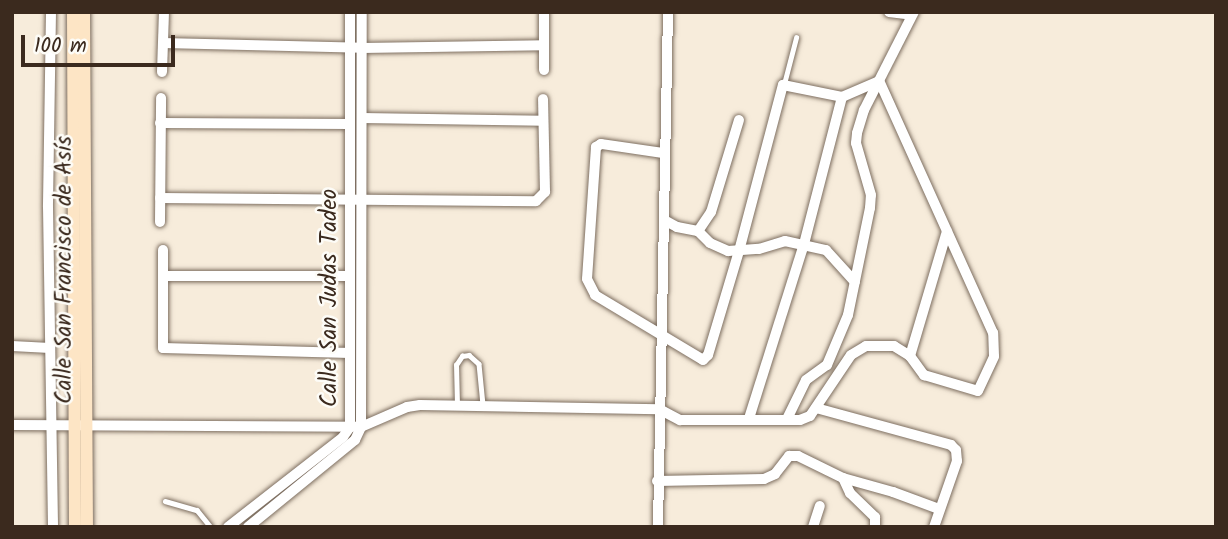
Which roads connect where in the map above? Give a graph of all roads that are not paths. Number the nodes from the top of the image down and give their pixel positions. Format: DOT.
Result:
graph roads {
  1 [pos="51,12"];
  2 [pos="73,12"];
  3 [pos="84,12"];
  4 [pos="164,12"];
  5 [pos="350,12"];
  6 [pos="362,12"];
  7 [pos="544,12"];
  8 [pos="668,12"];
  9 [pos="889,12"];
  10 [pos="913,14"];
  11 [pos="796,38"];
  12 [pos="163,43"];
  13 [pos="544,45"];
  14 [pos="349,47"];
  15 [pos="362,47"];
  16 [pos="544,70"];
  17 [pos="162,72"];
  18 [pos="879,80"];
  19 [pos="783,85"];
  20 [pos="842,97"];
  21 [pos="161,98"];
  22 [pos="543,99"];
  23 [pos="362,118"];
  24 [pos="739,120"];
  25 [pos="544,121"];
  26 [pos="160,123"];
  27 [pos="350,124"];
  28 [pos="663,153"];
  29 [pos="160,198"];
  30 [pos="349,199"];
  31 [pos="361,199"];
  32 [pos="664,220"];
  33 [pos="160,222"];
  34 [pos="698,230"];
  35 [pos="947,231"];
  36 [pos="804,244"];
  37 [pos="163,250"];
  38 [pos="739,251"];
  39 [pos="350,275"];
  40 [pos="163,276"];
  41 [pos="855,282"];
  42 [pos="660,336"];
  43 [pos="12,346"];
  44 [pos="50,348"];
  45 [pos="350,353"];
  46 [pos="911,356"];
  47 [pos="457,405"];
  48 [pos="483,406"];
  49 [pos="816,408"];
  50 [pos="659,409"];
  51 [pos="749,418"];
  52 [pos="787,419"];
  53 [pos="51,424"];
  54 [pos="81,424"];
  55 [pos="12,425"];
  56 [pos="350,427"];
  57 [pos="361,427"];
  58 [pos="843,478"];
  59 [pos="657,481"];
  60 [pos="165,501"];
  61 [pos="820,506"];
  62 [pos="939,509"];
  63 [pos="232,526"];
  64 [pos="53,527"];
  65 [pos="75,527"];
  66 [pos="87,527"];
  67 [pos="211,527"];
  68 [pos="248,527"];
  69 [pos="658,527"];
  70 [pos="813,527"];
  71 [pos="875,527"];
  72 [pos="934,527"];
  1 -- 44 [label="street, Calle San Francisco de Asís"];
  2 -- 54 [label="main road, Calle San Francisco de Asís"];
  3 -- 54 [label="main road, Calle San Francisco de Asís"];
  4 -- 12 [label="street"];
  5 -- 14 [label="street, Calle San Judas Tadeo"];
  6 -- 15 [label="street, Calle San Judas Tadeo"];
  7 -- 13 [label="street"];
  8 -- 28 [label="street"];
  9 -- 10 [label="street"];
  10 -- 18 [label="street"];
  11 -- 19 [label="lane"];
  12 -- 14 [label="street"];
  12 -- 17 [label="street"];
  13 -- 15 [label="street"];
  13 -- 16 [label="street"];
  14 -- 15 [label="street"];
  14 -- 27 [label="street, Calle San Judas Tadeo"];
  15 -- 23 [label="street, Calle San Judas Tadeo"];
  18 -- 20 [label="street"];
  18 -- 35 [label="street"];
  18 -- 41 [label="street"];
  19 -- 20 [label="street"];
  19 -- 38 [label="street"];
  20 -- 36 [label="street"];
  21 -- 26 [label="street"];
  22 -- 25 [label="street"];
  23 -- 25 [label="street"];
  23 -- 31 [label="street, Calle San Judas Tadeo"];
  24 -- 34 [label="street"];
  25 -- 31 [label="street"];
  26 -- 27 [label="street"];
  26 -- 29 [label="street"];
  27 -- 30 [label="street, Calle San Judas Tadeo"];
  28 -- 32 [label="street"];
  28 -- 42 [label="street"];
  29 -- 30 [label="street"];
  29 -- 33 [label="street"];
  30 -- 31 [label="street"];
  30 -- 39 [label="street, Calle San Judas Tadeo"];
  31 -- 57 [label="street, Calle San Judas Tadeo"];
  32 -- 34 [label="street"];
  32 -- 42 [label="street"];
  34 -- 38 [label="street"];
  35 -- 46 [label="street"];
  35 -- 46 [label="street"];
  36 -- 38 [label="street"];
  36 -- 41 [label="street"];
  36 -- 51 [label="street"];
  37 -- 40 [label="street"];
  38 -- 42 [label="street"];
  39 -- 40 [label="street"];
  39 -- 45 [label="street, Calle San Judas Tadeo"];
  40 -- 45 [label="street"];
  41 -- 52 [label="street"];
  42 -- 50 [label="street"];
  43 -- 44 [label="street"];
  44 -- 53 [label="street, Calle San Francisco de Asís"];
  45 -- 56 [label="street, Calle San Judas Tadeo"];
  46 -- 49 [label="street"];
  47 -- 48 [label="street"];
  47 -- 48 [label="lane"];
  47 -- 57 [label="street"];
  48 -- 50 [label="street"];
  49 -- 52 [label="street"];
  49 -- 62 [label="street"];
  50 -- 51 [label="street"];
  50 -- 59 [label="street"];
  51 -- 52 [label="street"];
  53 -- 54 [label="street"];
  53 -- 55 [label="street"];
  53 -- 64 [label="street, Calle San Francisco de Asís"];
  54 -- 56 [label="street"];
  54 -- 65 [label="main road, Calle San Francisco de Asís"];
  54 -- 66 [label="main road, Calle San Francisco de Asís"];
  56 -- 57 [label="street"];
  56 -- 63 [label="street, Calle San Judas Tadeo"];
  57 -- 68 [label="street, Calle San Judas Tadeo"];
  58 -- 59 [label="street"];
  58 -- 62 [label="street"];
  58 -- 71 [label="street"];
  59 -- 69 [label="street"];
  60 -- 67 [label="lane"];
  61 -- 70 [label="street"];
  62 -- 72 [label="street"];
}
